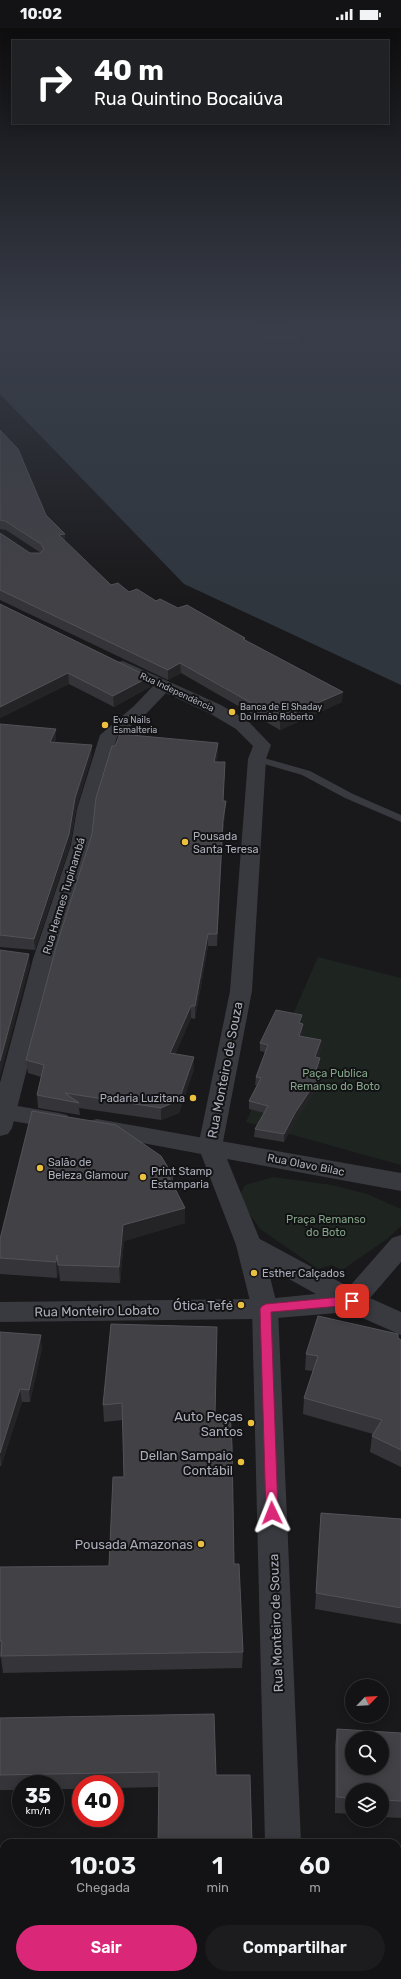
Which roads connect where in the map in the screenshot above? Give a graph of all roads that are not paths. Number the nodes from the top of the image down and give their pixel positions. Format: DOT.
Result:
graph roads {
  1 [pos="108,659"];
  2 [pos="163,686"];
  3 [pos="260,752"];
  4 [pos="401,819"];
  5 [pos="22,957"];
  6 [pos="44,959"];
  7 [pos="1,1117"];
  8 [pos="210,1147"];
  9 [pos="401,1182"];
  10 [pos="249,1245"];
  11 [pos="401,1245"];
  12 [pos="352,1301"];
  13 [pos="266,1309"];
  14 [pos="0,1312"];
  15 [pos="401,1324"];
  16 [pos="283,1839"];
  1 -- 2 [label="street, Rua Independência"];
  2 -- 3 [label="street, Rua Independência"];
  2 -- 6 [label="street, Rua Hermes Tupinambá"];
  3 -- 4 [label="lane"];
  3 -- 8 [label="street, Rua Monteiro de Souza"];
  5 -- 6 [label="street"];
  6 -- 7 [label="street, Rua Hermes Tupinambá"];
  7 -- 8 [label="street, Rua Olavo Bilac"];
  8 -- 9 [label="street, Rua Olavo Bilac"];
  8 -- 10 [label="street, Rua Monteiro de Souza"];
  10 -- 12 [label="street"];
  10 -- 13 [label="street, Rua Monteiro de Souza"];
  11 -- 12 [label="street"];
  12 -- 13 [label="street, Rua Monteiro Lobato"];
  12 -- 15 [label="street"];
  13 -- 14 [label="street, Rua Monteiro Lobato"];
  13 -- 16 [label="street, Rua Monteiro de Souza"];
}
